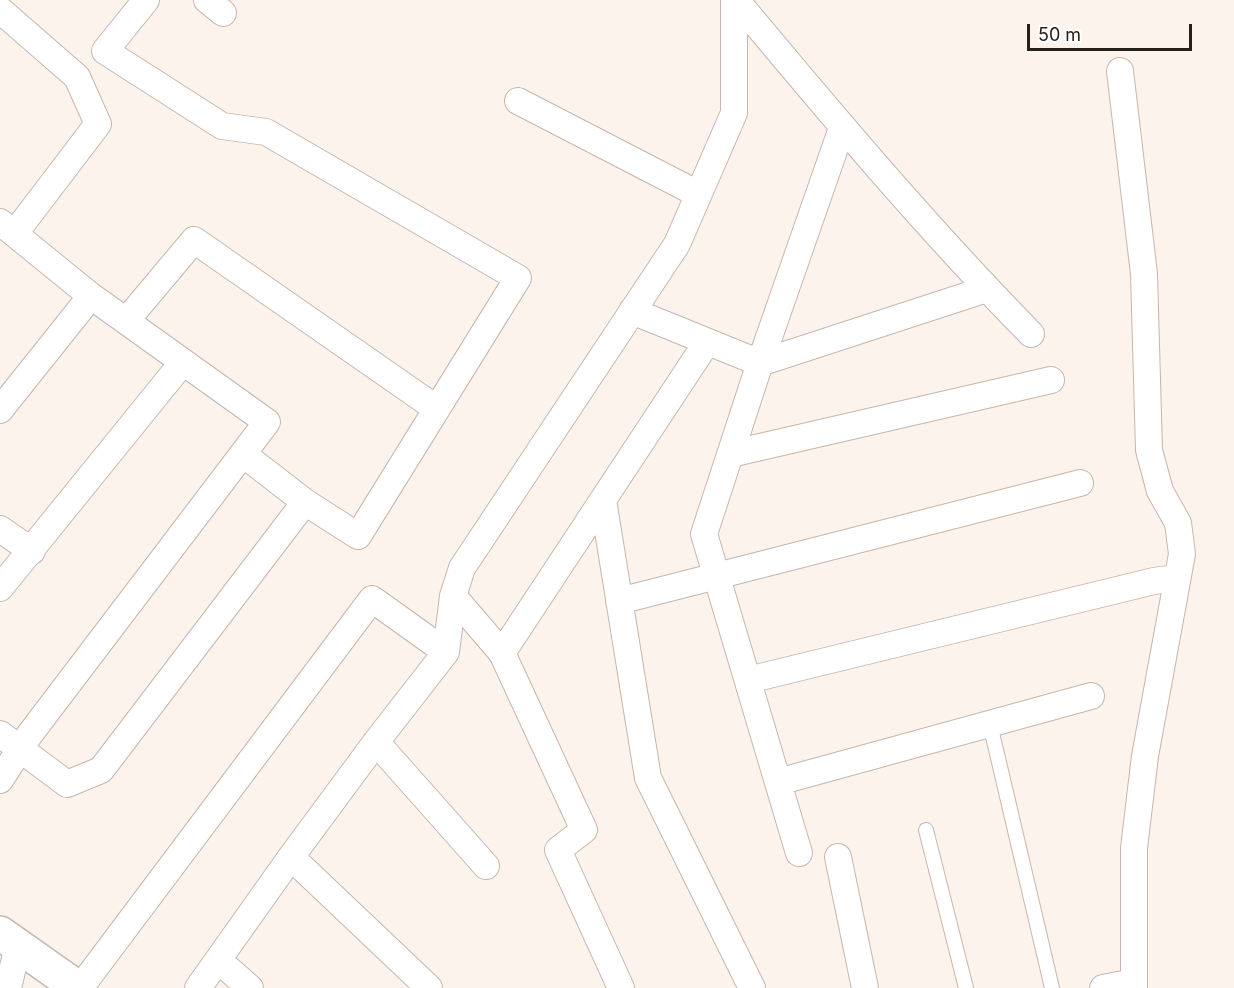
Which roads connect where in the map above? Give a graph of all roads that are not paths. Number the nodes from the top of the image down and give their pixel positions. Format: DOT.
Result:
graph roads {
  1 [pos="146,0"];
  2 [pos="735,0"];
  3 [pos="2,17"];
  4 [pos="1120,71"];
  5 [pos="518,101"];
  6 [pos="842,128"];
  7 [pos="698,194"];
  8 [pos="8,227"];
  9 [pos="987,289"];
  10 [pos="92,296"];
  11 [pos="632,311"];
  12 [pos="126,321"];
  13 [pos="1031,334"];
  14 [pos="707,342"];
  15 [pos="183,362"];
  16 [pos="760,363"];
  17 [pos="1051,380"];
  18 [pos="437,409"];
  19 [pos="0,410"];
  20 [pos="243,454"];
  21 [pos="730,454"];
  22 [pos="1080,483"];
  23 [pos="603,500"];
  24 [pos="305,502"];
  25 [pos="0,529"];
  26 [pos="32,551"];
  27 [pos="717,577"];
  28 [pos="1176,578"];
  29 [pos="0,588"];
  30 [pos="453,596"];
  31 [pos="620,602"];
  32 [pos="446,652"];
  33 [pos="502,653"];
  34 [pos="748,680"];
  35 [pos="1091,696"];
  36 [pos="990,724"];
  37 [pos="10,741"];
  38 [pos="376,742"];
  39 [pos="0,780"];
  40 [pos="778,782"];
  41 [pos="926,830"];
  42 [pos="799,853"];
  43 [pos="291,857"];
  44 [pos="838,857"];
  45 [pos="486,866"];
  46 [pos="9,940"];
  47 [pos="218,960"];
  48 [pos="1134,985"];
  49 [pos="8,988"];
  50 [pos="79,988"];
  51 [pos="198,988"];
  52 [pos="250,988"];
  53 [pos="429,988"];
  54 [pos="621,988"];
  55 [pos="752,988"];
  56 [pos="865,988"];
  57 [pos="966,988"];
  58 [pos="1052,988"];
  59 [pos="1103,988"];
  1 -- 18 [label="street"];
  2 -- 6 [label="street"];
  2 -- 7 [label="street"];
  3 -- 8 [label="street"];
  4 -- 28 [label="street"];
  5 -- 7 [label="street"];
  6 -- 9 [label="street"];
  6 -- 16 [label="street"];
  7 -- 11 [label="street"];
  8 -- 10 [label="street"];
  9 -- 13 [label="street"];
  9 -- 16 [label="street"];
  10 -- 12 [label="street"];
  10 -- 19 [label="street"];
  11 -- 14 [label="street"];
  11 -- 30 [label="street"];
  12 -- 15 [label="street"];
  12 -- 18 [label="street"];
  14 -- 16 [label="street"];
  14 -- 23 [label="street"];
  15 -- 20 [label="street"];
  15 -- 26 [label="street"];
  16 -- 21 [label="street"];
  17 -- 21 [label="street"];
  18 -- 24 [label="street"];
  20 -- 24 [label="street"];
  20 -- 37 [label="street"];
  21 -- 27 [label="street"];
  22 -- 27 [label="street"];
  23 -- 31 [label="street"];
  23 -- 33 [label="street"];
  24 -- 37 [label="street"];
  25 -- 26 [label="street"];
  26 -- 29 [label="street"];
  27 -- 31 [label="street"];
  27 -- 34 [label="street"];
  28 -- 34 [label="street"];
  28 -- 48 [label="street"];
  30 -- 32 [label="street"];
  30 -- 33 [label="street"];
  31 -- 55 [label="street"];
  32 -- 38 [label="street"];
  32 -- 50 [label="street"];
  33 -- 54 [label="street"];
  34 -- 40 [label="street"];
  35 -- 36 [label="street"];
  36 -- 40 [label="street"];
  36 -- 58 [label="lane"];
  37 -- 39 [label="street"];
  38 -- 43 [label="street"];
  38 -- 45 [label="street"];
  40 -- 42 [label="street"];
  41 -- 57 [label="lane"];
  43 -- 47 [label="street"];
  43 -- 53 [label="street"];
  44 -- 56 [label="street"];
  46 -- 49 [label="street"];
  46 -- 50 [label="street"];
  47 -- 51 [label="street"];
  47 -- 52 [label="street"];
  48 -- 59 [label="street"];
}
